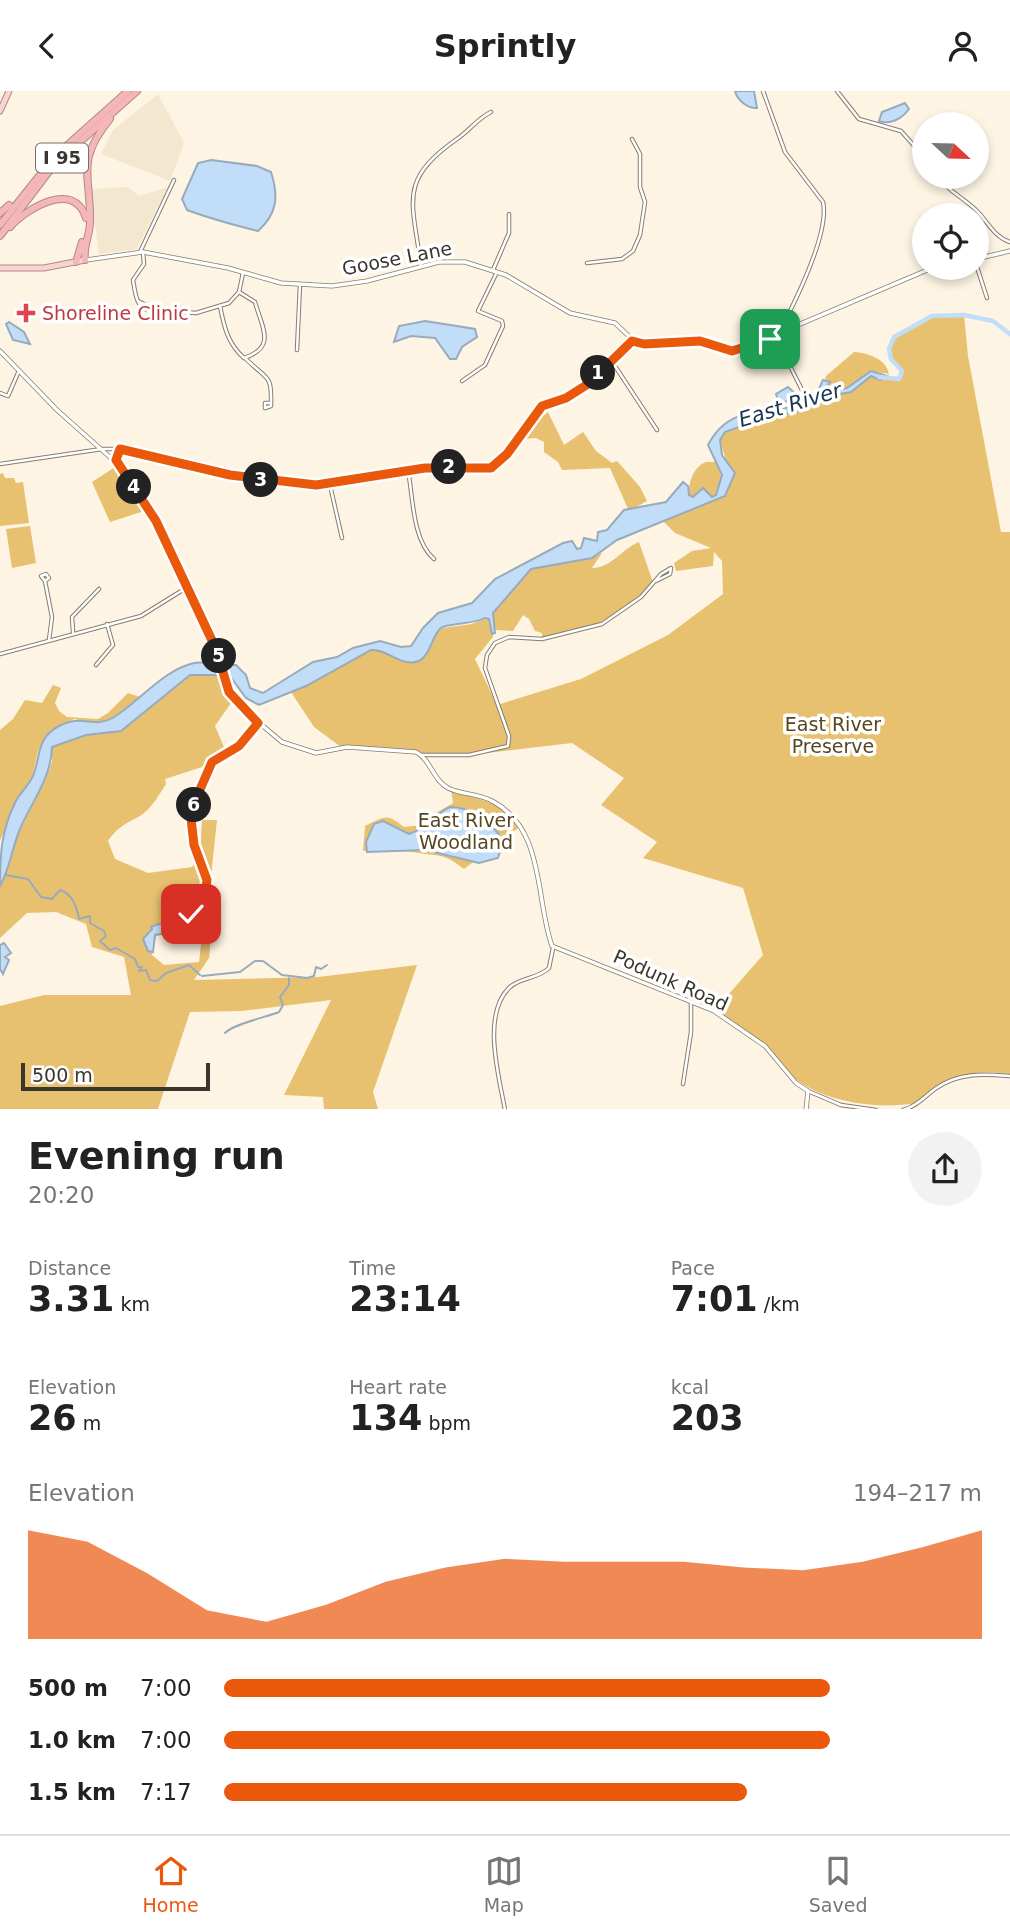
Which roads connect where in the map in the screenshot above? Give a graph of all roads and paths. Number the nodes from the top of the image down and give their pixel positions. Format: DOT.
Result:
graph roads {
  1 [pos="9,91"];
  2 [pos="128,91"];
  3 [pos="138,91"];
  4 [pos="763,91"];
  5 [pos="837,91"];
  6 [pos="0,111"];
  7 [pos="491,112"];
  8 [pos="632,139"];
  9 [pos="912,143"];
  10 [pos="174,180"];
  11 [pos="30,184"];
  12 [pos="948,189"];
  13 [pos="0,213"];
  14 [pos="509,214"];
  15 [pos="0,225"];
  16 [pos="0,238"];
  17 [pos="1010,242"];
  18 [pos="1010,251"];
  19 [pos="141,252"];
  20 [pos="989,257"];
  21 [pos="85,260"];
  22 [pos="76,262"];
  23 [pos="587,263"];
  24 [pos="421,267"];
  25 [pos="0,268"];
  26 [pos="495,271"];
  27 [pos="243,273"];
  28 [pos="912,276"];
  29 [pos="982,280"];
  30 [pos="299,284"];
  31 [pos="239,292"];
  32 [pos="988,298"];
  33 [pos="138,301"];
  34 [pos="219,306"];
  35 [pos="185,310"];
  36 [pos="478,311"];
  37 [pos="472,313"];
  38 [pos="777,335"];
  39 [pos="632,341"];
  40 [pos="297,350"];
  41 [pos="0,351"];
  42 [pos="244,358"];
  43 [pos="611,359"];
  44 [pos="18,373"];
  45 [pos="462,381"];
  46 [pos="0,393"];
  47 [pos="807,400"];
  48 [pos="270,403"];
  49 [pos="657,431"];
  50 [pos="102,449"];
  51 [pos="120,449"];
  52 [pos="116,460"];
  53 [pos="0,464"];
  54 [pos="408,470"];
  55 [pos="330,485"];
  56 [pos="342,538"];
  57 [pos="434,559"];
  58 [pos="45,581"];
  59 [pos="656,581"];
  60 [pos="186,588"];
  61 [pos="99,589"];
  62 [pos="107,624"];
  63 [pos="73,632"];
  64 [pos="49,640"];
  65 [pos="0,654"];
  66 [pos="96,665"];
  67 [pos="258,723"];
  68 [pos="421,755"];
  69 [pos="190,918"];
  70 [pos="552,946"];
  71 [pos="691,1003"];
  72 [pos="1010,1076"];
  73 [pos="683,1084"];
  74 [pos="808,1091"];
  75 [pos="505,1109"];
  76 [pos="806,1109"];
  77 [pos="876,1109"];
  78 [pos="903,1109"];
  1 -- 6 [label="main road"];
  2 -- 11 [label="highway, I 95"];
  3 -- 16 [label="highway, I 95"];
  3 -- 21 [label="highway"];
  4 -- 38 [label="street"];
  5 -- 9 [label="street"];
  7 -- 24 [label="street"];
  8 -- 23 [label="street"];
  10 -- 19 [label="street"];
  11 -- 13 [label="highway"];
  11 -- 15 [label="highway, I 95"];
  12 -- 17 [label="street"];
  14 -- 26 [label="street"];
  16 -- 22 [label="highway"];
  18 -- 20 [label="street"];
  19 -- 21 [label="street, Goose Lane"];
  19 -- 27 [label="street, Goose Lane"];
  19 -- 33 [label="street"];
  21 -- 22 [label="main road, Goose Lane"];
  22 -- 25 [label="main road, Goose Lane"];
  24 -- 26 [label="street, Goose Lane"];
  24 -- 30 [label="street, Goose Lane"];
  26 -- 36 [label="street"];
  26 -- 39 [label="street, Goose Lane"];
  27 -- 30 [label="street, Goose Lane"];
  27 -- 31 [label="street"];
  28 -- 38 [label="street"];
  29 -- 32 [label="street"];
  30 -- 40 [label="street"];
  31 -- 34 [label="street"];
  31 -- 42 [label="street"];
  34 -- 35 [label="street"];
  34 -- 42 [label="street"];
  36 -- 37 [label="street"];
  36 -- 45 [label="street"];
  38 -- 39 [label="street"];
  38 -- 47 [label="street"];
  39 -- 43 [label="street"];
  41 -- 44 [label="street"];
  42 -- 48 [label="street"];
  43 -- 49 [label="street"];
  43 -- 54 [label="street"];
  44 -- 46 [label="street"];
  44 -- 50 [label="street"];
  50 -- 51 [label="street"];
  50 -- 52 [label="street"];
  50 -- 53 [label="street"];
  51 -- 52 [label="street"];
  51 -- 55 [label="street"];
  52 -- 60 [label="street"];
  54 -- 55 [label="street"];
  54 -- 57 [label="street"];
  55 -- 56 [label="street"];
  58 -- 64 [label="street"];
  59 -- 68 [label="street"];
  60 -- 62 [label="street"];
  60 -- 67 [label="street"];
  61 -- 63 [label="street"];
  62 -- 63 [label="street"];
  62 -- 66 [label="street"];
  63 -- 64 [label="street"];
  64 -- 65 [label="street"];
  67 -- 68 [label="street"];
  67 -- 69 [label="street"];
  68 -- 70 [label="street"];
  70 -- 71 [label="street, Podunk Road"];
  70 -- 75 [label="street"];
  71 -- 73 [label="street"];
  71 -- 74 [label="street, Podunk Road"];
  72 -- 78 [label="street"];
  74 -- 76 [label="street"];
  74 -- 77 [label="street, Podunk Road"];
}
